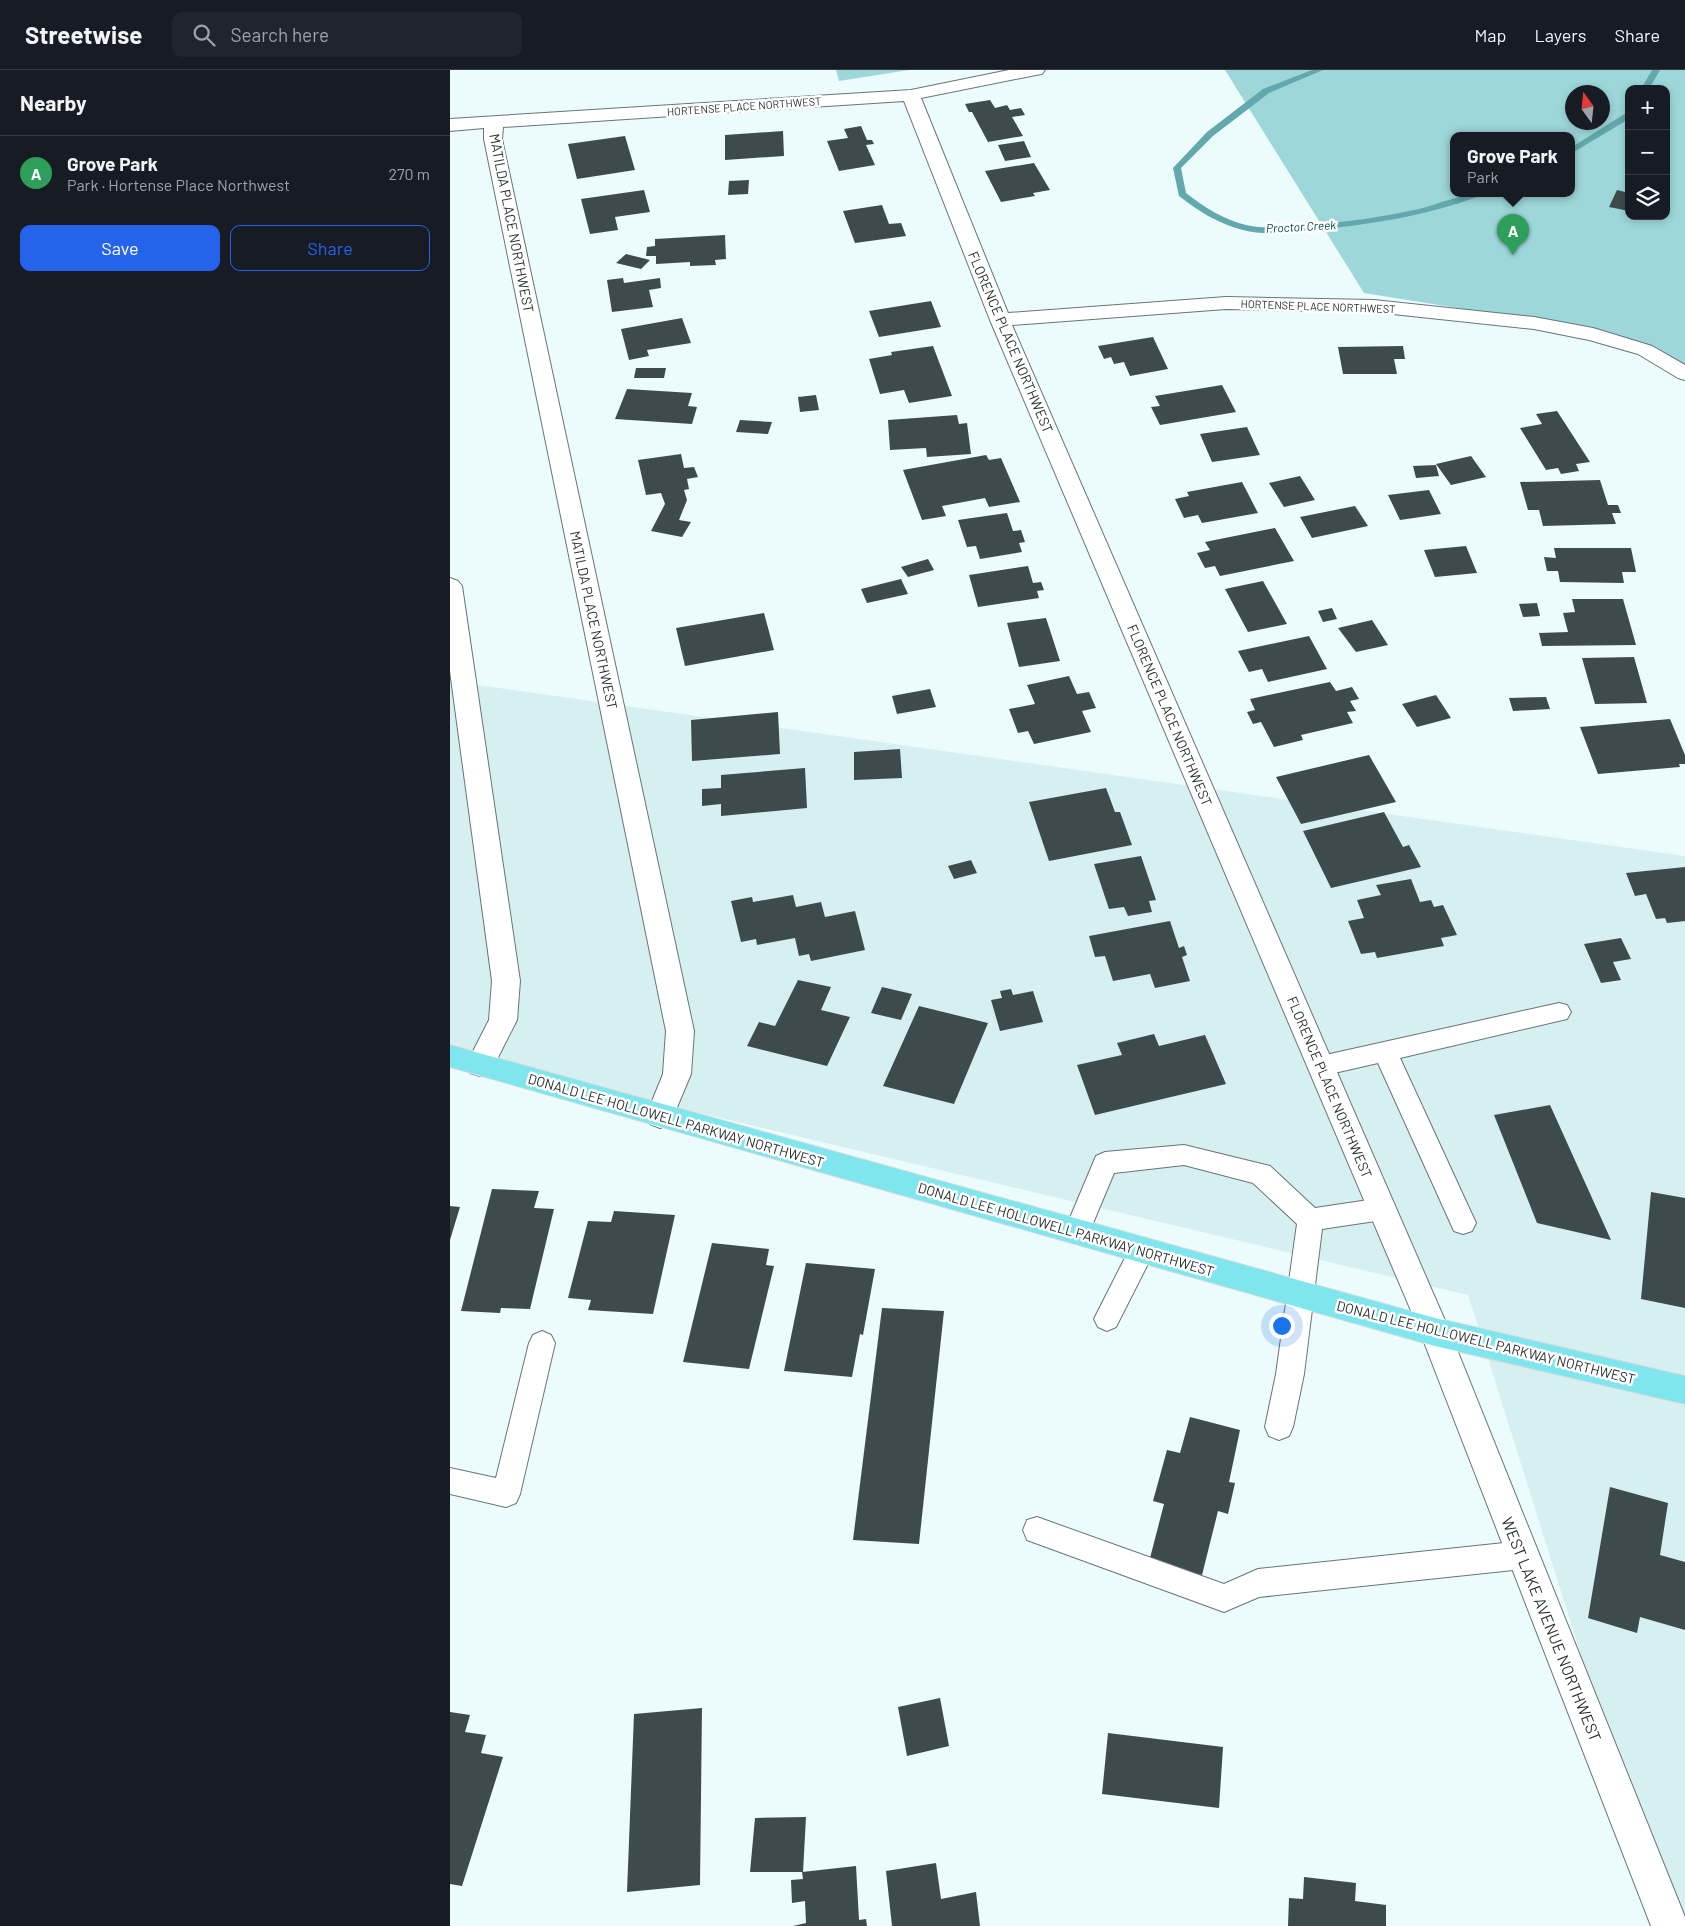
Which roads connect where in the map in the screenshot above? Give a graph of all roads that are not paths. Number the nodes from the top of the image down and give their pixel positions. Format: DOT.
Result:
graph roads {
  1 [pos="1036,70"];
  2 [pos="910,95"];
  3 [pos="494,122"];
  4 [pos="450,125"];
  5 [pos="1000,320"];
  6 [pos="1685,374"];
  7 [pos="450,586"];
  8 [pos="1559,1012"];
  9 [pos="1385,1052"];
  10 [pos="450,1056"];
  11 [pos="480,1064"];
  12 [pos="1321,1066"];
  13 [pos="660,1116"];
  14 [pos="1382,1209"];
  15 [pos="1310,1220"];
  16 [pos="1463,1223"];
  17 [pos="1077,1232"];
  18 [pos="1142,1250"];
  19 [pos="1300,1295"];
  20 [pos="1107,1319"];
  21 [pos="1435,1332"];
  22 [pos="542,1343"];
  23 [pos="1685,1390"];
  24 [pos="1280,1427"];
  25 [pos="450,1481"];
  26 [pos="1037,1530"];
  27 [pos="1523,1555"];
  28 [pos="1670,1926"];
  1 -- 2 [label="street, HORTENSE PLACE NORTHWEST"];
  2 -- 3 [label="street, HORTENSE PLACE NORTHWEST"];
  2 -- 5 [label="street, FLORENCE PLACE NORTHWEST"];
  3 -- 4 [label="street, HORTENSE PLACE NORTHWEST"];
  3 -- 13 [label="street, MATILDA PLACE NORTHWEST"];
  5 -- 6 [label="street, HORTENSE PLACE NORTHWEST"];
  5 -- 12 [label="street, FLORENCE PLACE NORTHWEST"];
  7 -- 11 [label="street"];
  8 -- 9 [label="lane"];
  9 -- 12 [label="lane"];
  9 -- 16 [label="lane"];
  10 -- 11 [label="main road, DONALD LEE HOLLOWELL PARKWAY NORTHWEST"];
  11 -- 13 [label="main road, DONALD LEE HOLLOWELL PARKWAY NORTHWEST"];
  12 -- 14 [label="street, FLORENCE PLACE NORTHWEST"];
  13 -- 17 [label="main road, DONALD LEE HOLLOWELL PARKWAY NORTHWEST"];
  14 -- 15 [label="lane"];
  14 -- 21 [label="street, FLORENCE PLACE NORTHWEST"];
  15 -- 17 [label="lane"];
  15 -- 19 [label="lane"];
  17 -- 18 [label="main road, DONALD LEE HOLLOWELL PARKWAY NORTHWEST"];
  18 -- 19 [label="main road, DONALD LEE HOLLOWELL PARKWAY NORTHWEST"];
  18 -- 20 [label="lane"];
  19 -- 21 [label="main road, DONALD LEE HOLLOWELL PARKWAY NORTHWEST"];
  19 -- 24 [label="lane"];
  21 -- 23 [label="main road, DONALD LEE HOLLOWELL PARKWAY NORTHWEST"];
  21 -- 27 [label="street, WEST LAKE AVENUE NORTHWEST"];
  22 -- 25 [label="lane"];
  26 -- 27 [label="lane"];
  27 -- 28 [label="street, WEST LAKE AVENUE NORTHWEST"];
}
